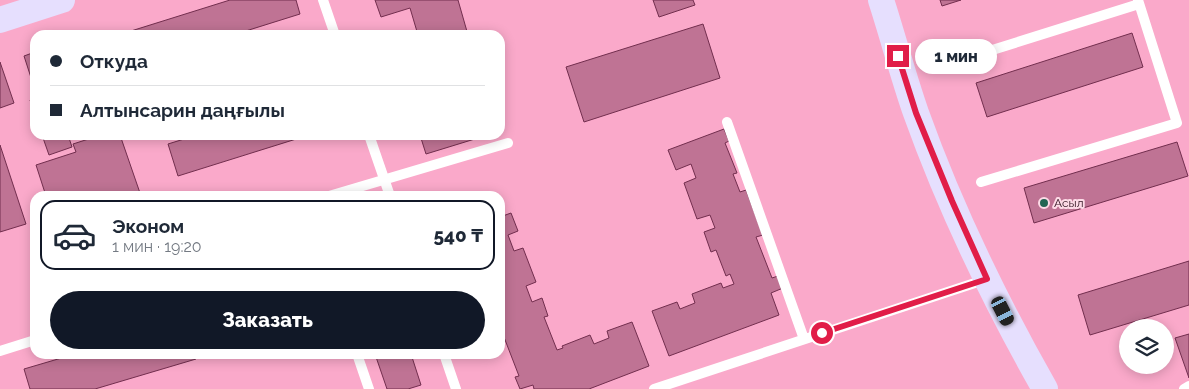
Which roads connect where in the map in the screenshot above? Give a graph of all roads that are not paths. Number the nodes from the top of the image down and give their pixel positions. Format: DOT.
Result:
graph roads {
  1 [pos="62,0"];
  2 [pos="323,0"];
  3 [pos="881,0"];
  4 [pos="1138,2"];
  5 [pos="0,20"];
  6 [pos="333,30"];
  7 [pos="938,67"];
  8 [pos="727,122"];
  9 [pos="371,140"];
  10 [pos="508,143"];
  11 [pos="384,180"];
  12 [pos="981,182"];
  13 [pos="346,191"];
  14 [pos="388,191"];
  15 [pos="987,279"];
  16 [pos="804,339"];
  17 [pos="30,342"];
  18 [pos="0,351"];
  19 [pos="360,359"];
  20 [pos="446,359"];
  21 [pos="1189,386"];
  22 [pos="369,389"];
  23 [pos="456,389"];
  24 [pos="654,389"];
  25 [pos="1045,389"];
  26 [pos="1184,389"];
  1 -- 5 [label="main road"];
  2 -- 6 [label="lane"];
  3 -- 15 [label="main road"];
  4 -- 7 [label="lane"];
  4 -- 12 [label="lane"];
  8 -- 16 [label="lane"];
  9 -- 11 [label="lane"];
  10 -- 11 [label="lane"];
  11 -- 13 [label="lane"];
  11 -- 14 [label="lane"];
  15 -- 16 [label="lane"];
  15 -- 25 [label="main road"];
  16 -- 24 [label="lane"];
  17 -- 18 [label="lane"];
  19 -- 22 [label="lane"];
  20 -- 23 [label="lane"];
  21 -- 26 [label="lane"];
}
